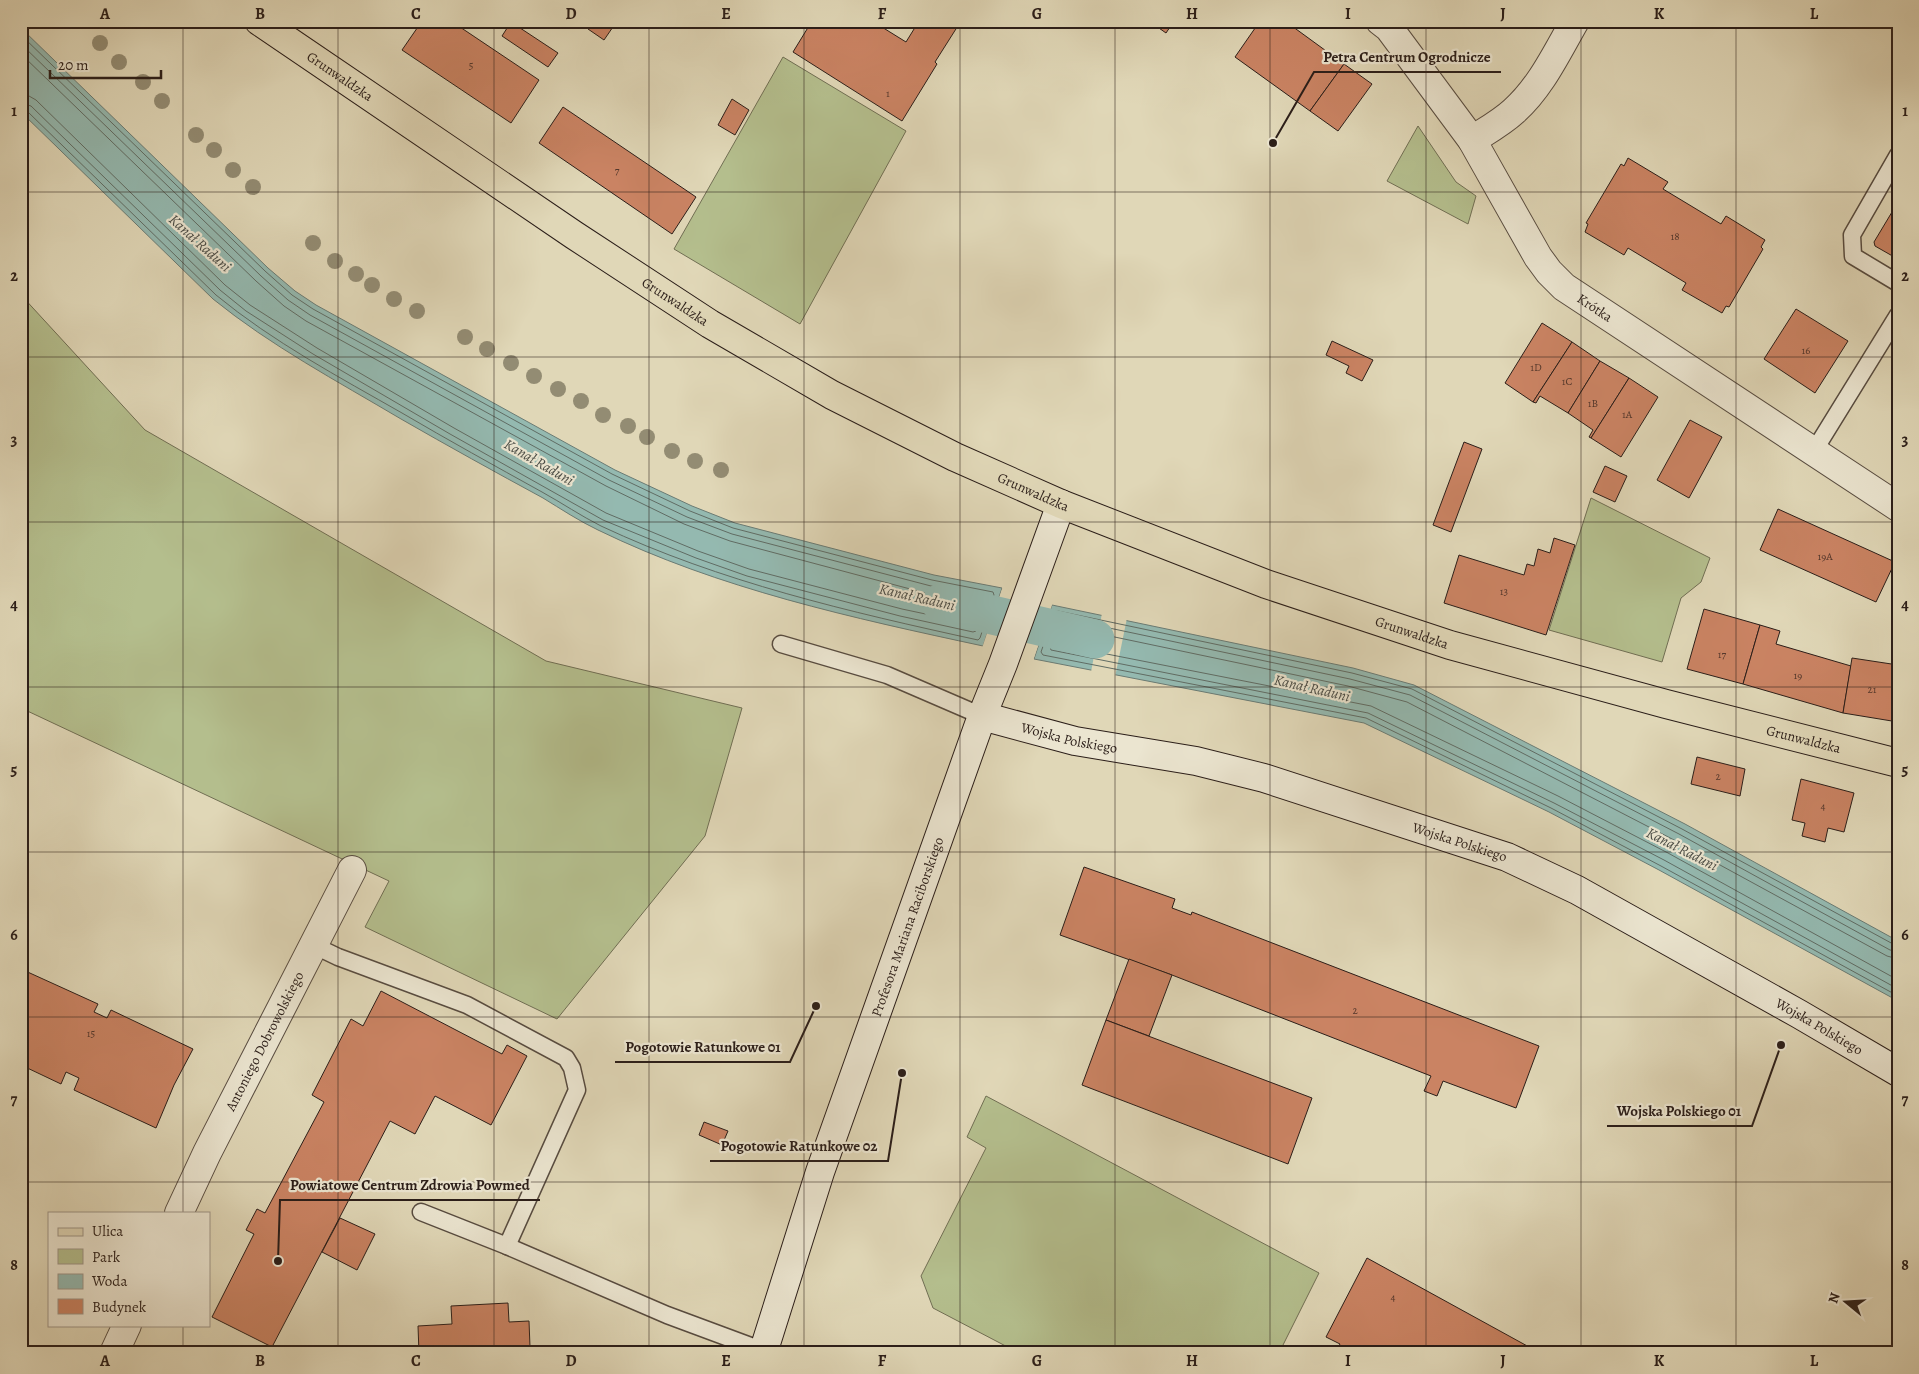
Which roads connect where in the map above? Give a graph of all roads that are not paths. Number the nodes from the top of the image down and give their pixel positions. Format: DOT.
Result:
graph roads {
  1 [pos="259,21"];
  2 [pos="1380,21"];
  3 [pos="1575,21"];
  4 [pos="1472,140"];
  5 [pos="1898,155"];
  6 [pos="1898,283"];
  7 [pos="1898,315"];
  8 [pos="1814,452"];
  9 [pos="1061,504"];
  10 [pos="1898,507"];
  11 [pos="782,644"];
  12 [pos="982,716"];
  13 [pos="1898,764"];
  14 [pos="352,870"];
  15 [pos="313,945"];
  16 [pos="1898,1072"];
  17 [pos="179,1212"];
  18 [pos="421,1212"];
  19 [pos="508,1246"];
  20 [pos="126,1326"];
  21 [pos="764,1352"];
  22 [pos="114,1353"];
  1 -- 9 [label="main road, Grunwaldzka"];
  2 -- 4 [label="street, Krótka"];
  3 -- 4 [label="street"];
  4 -- 8 [label="street, Krótka"];
  5 -- 6 [label="lane"];
  7 -- 8 [label="lane"];
  8 -- 10 [label="street, Krótka"];
  9 -- 12 [label="street, Profesora Mariana Raciborskiego"];
  9 -- 13 [label="main road, Grunwaldzka"];
  11 -- 12 [label="lane"];
  12 -- 16 [label="street, Wojska Polskiego"];
  12 -- 21 [label="street, Profesora Mariana Raciborskiego"];
  14 -- 15 [label="street, Antoniego Dobrowolskiego"];
  15 -- 17 [label="street, Antoniego Dobrowolskiego"];
  15 -- 19 [label="lane"];
  18 -- 19 [label="lane"];
  19 -- 21 [label="lane"];
  20 -- 22 [label="street"];
}
